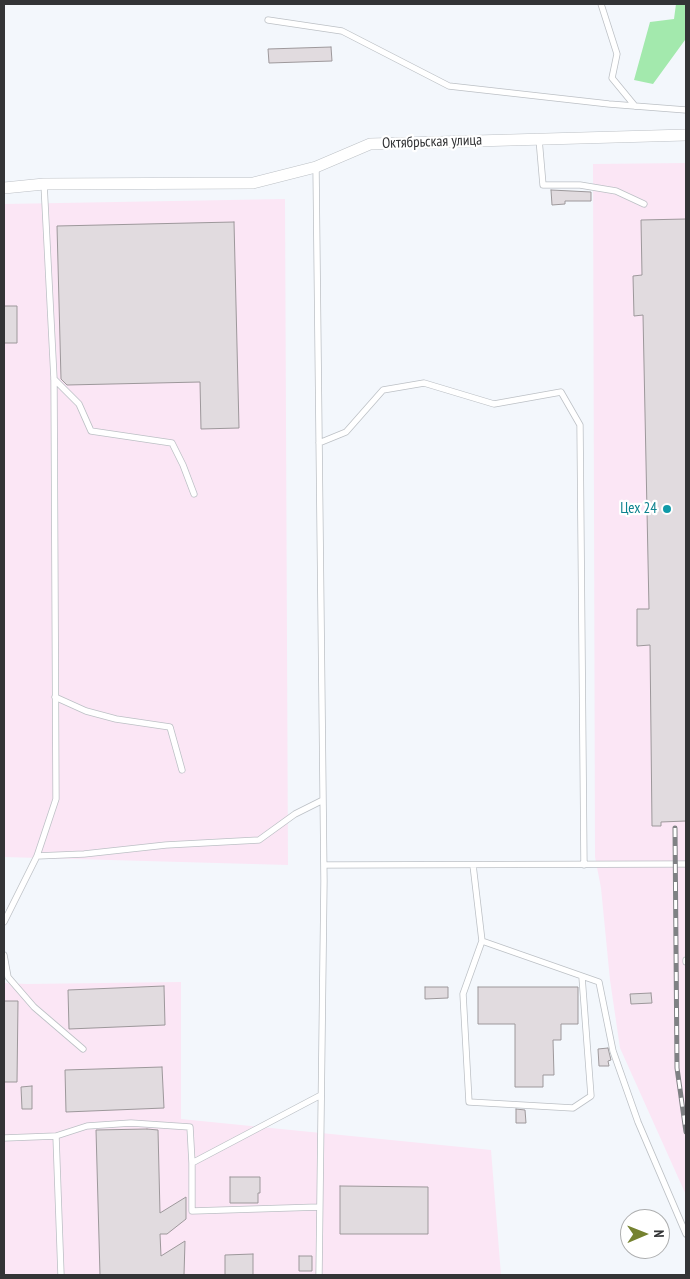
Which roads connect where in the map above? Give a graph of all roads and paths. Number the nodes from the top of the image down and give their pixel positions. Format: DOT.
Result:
graph roads {
  1 [pos="602,4"];
  2 [pos="268,20"];
  3 [pos="635,106"];
  4 [pos="686,110"];
  5 [pos="686,135"];
  6 [pos="539,139"];
  7 [pos="316,168"];
  8 [pos="44,184"];
  9 [pos="4,188"];
  10 [pos="644,204"];
  11 [pos="54,379"];
  12 [pos="319,443"];
  13 [pos="194,494"];
  14 [pos="55,698"];
  15 [pos="182,770"];
  16 [pos="323,800"];
  17 [pos="37,856"];
  18 [pos="324,864"];
  19 [pos="686,864"];
  20 [pos="474,865"];
  21 [pos="584,865"];
  22 [pos="4,922"];
  23 [pos="482,940"];
  24 [pos="4,955"];
  25 [pos="582,977"];
  26 [pos="83,1049"];
  27 [pos="321,1095"];
  28 [pos="56,1136"];
  29 [pos="4,1138"];
  30 [pos="192,1163"];
  31 [pos="320,1207"];
  32 [pos="686,1234"];
  33 [pos="61,1275"];
  34 [pos="319,1275"];
  1 -- 3 [label="lane"];
  2 -- 3 [label="lane"];
  3 -- 4 [label="lane"];
  5 -- 6 [label="street, Октябрьская улица"];
  6 -- 7 [label="street, Октябрьская улица"];
  6 -- 10 [label="lane"];
  7 -- 8 [label="street, Октябрьская улица"];
  7 -- 12 [label="lane"];
  8 -- 9 [label="street, Октябрьская улица"];
  8 -- 11 [label="lane"];
  11 -- 13 [label="lane"];
  11 -- 14 [label="lane"];
  12 -- 16 [label="lane"];
  12 -- 21 [label="lane"];
  14 -- 15 [label="lane"];
  14 -- 17 [label="lane"];
  16 -- 17 [label="lane"];
  16 -- 18 [label="lane"];
  17 -- 22 [label="lane"];
  18 -- 20 [label="lane"];
  18 -- 27 [label="lane"];
  19 -- 21 [label="lane"];
  20 -- 21 [label="lane"];
  20 -- 23 [label="lane"];
  23 -- 25 [label="lane"];
  23 -- 25 [label="lane"];
  24 -- 26 [label="lane"];
  25 -- 32 [label="lane"];
  27 -- 30 [label="lane"];
  27 -- 31 [label="lane"];
  28 -- 29 [label="lane"];
  28 -- 30 [label="lane"];
  28 -- 33 [label="lane"];
  30 -- 31 [label="lane"];
  31 -- 34 [label="lane"];
}
